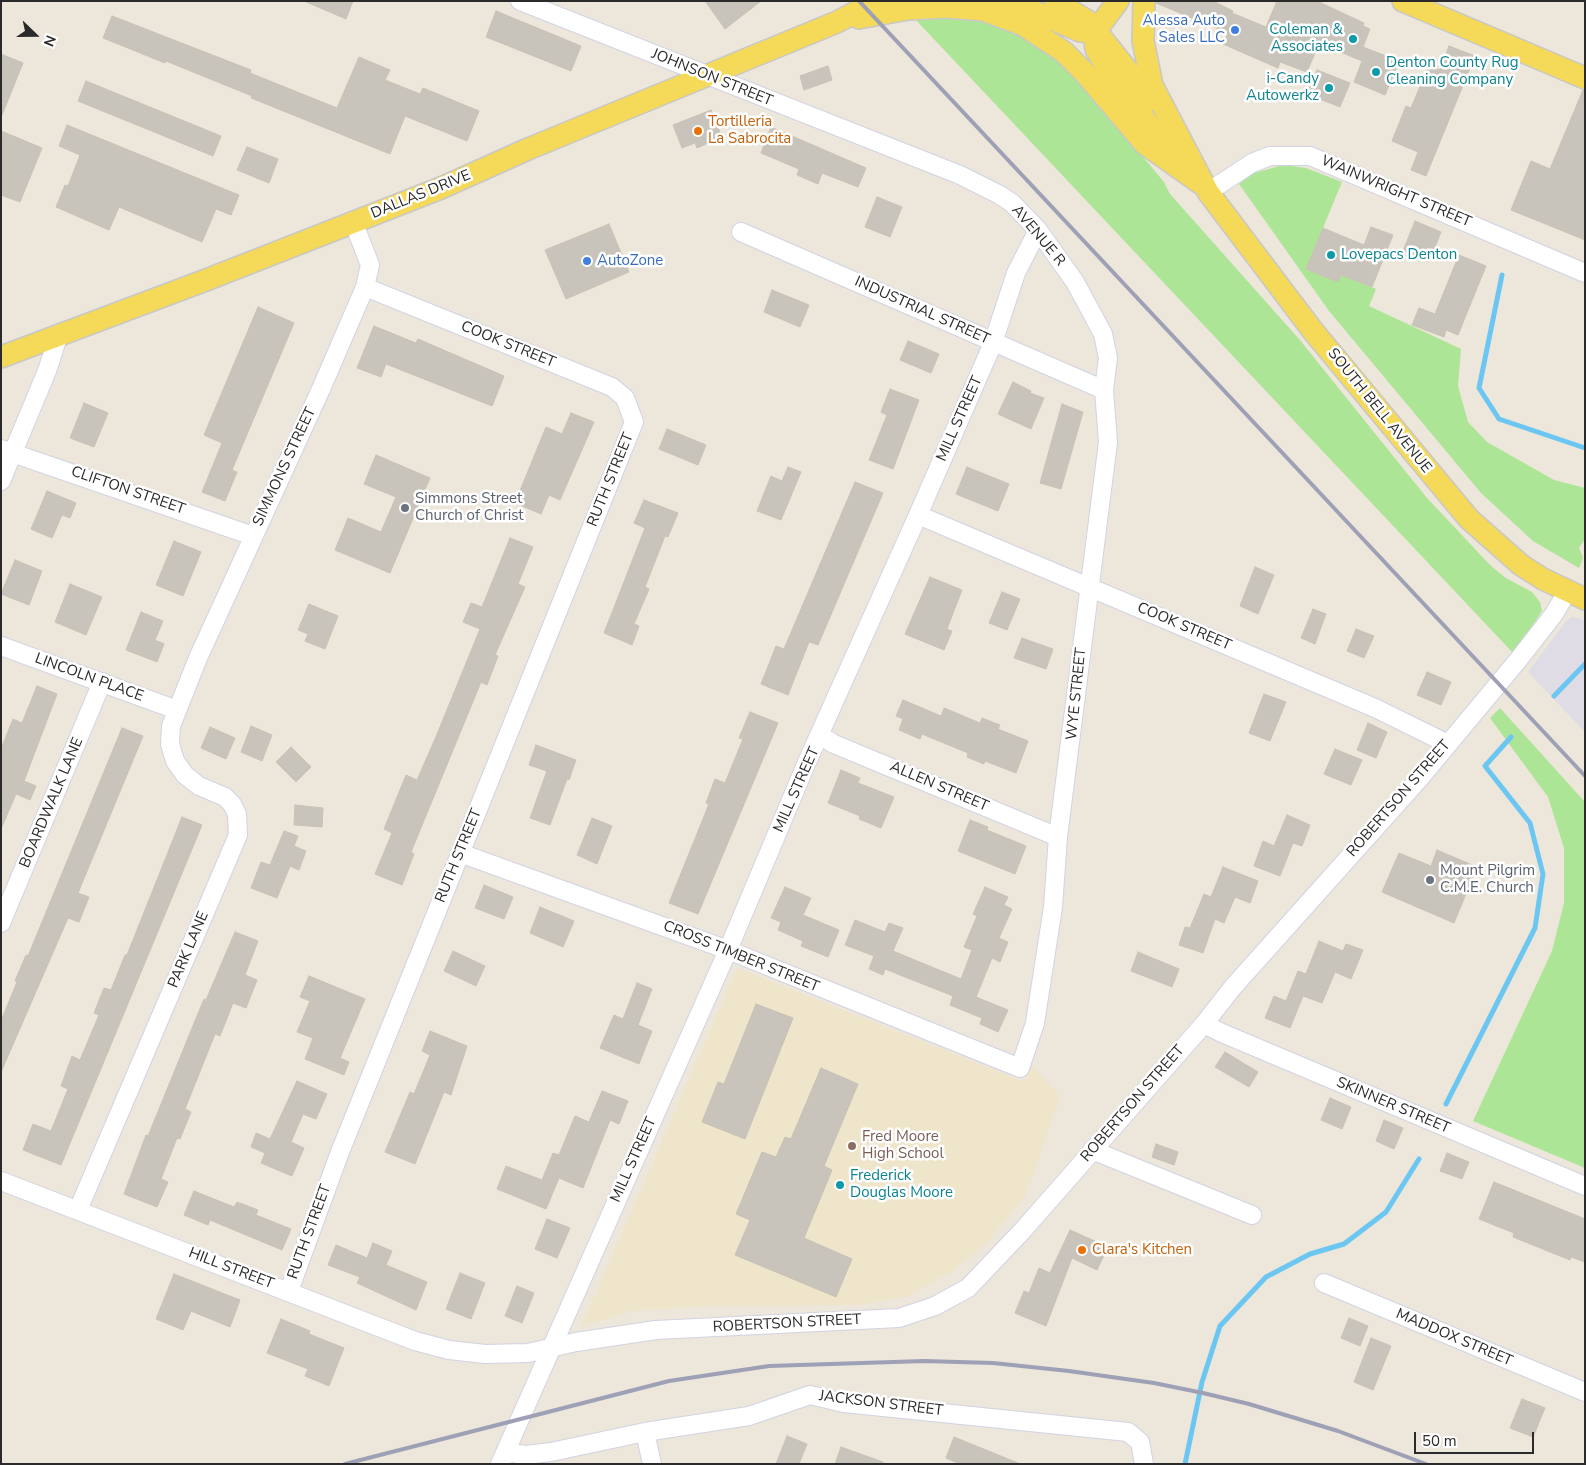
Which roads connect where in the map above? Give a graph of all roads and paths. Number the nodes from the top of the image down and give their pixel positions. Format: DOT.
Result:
graph roads {
  1 [pos="520,1"];
  2 [pos="877,1"];
  3 [pos="1055,1"];
  4 [pos="1118,1"];
  5 [pos="1144,1"];
  6 [pos="1404,1"];
  7 [pos="947,7"];
  8 [pos="837,22"];
  9 [pos="1096,31"];
  10 [pos="1076,64"];
  11 [pos="708,74"];
  12 [pos="1585,78"];
  13 [pos="1180,138"];
  14 [pos="960,175"];
  15 [pos="1201,185"];
  16 [pos="352,222"];
  17 [pos="1038,230"];
  18 [pos="741,232"];
  19 [pos="1585,273"];
  20 [pos="365,287"];
  21 [pos="1095,319"];
  22 [pos="59,334"];
  23 [pos="994,343"];
  24 [pos="1,357"];
  25 [pos="1104,390"];
  26 [pos="634,422"];
  27 [pos="8,451"];
  28 [pos="1,481"];
  29 [pos="918,515"];
  30 [pos="253,536"];
  31 [pos="1089,589"];
  32 [pos="1576,595"];
  33 [pos="1,646"];
  34 [pos="102,682"];
  35 [pos="177,710"];
  36 [pos="820,736"];
  37 [pos="1448,744"];
  38 [pos="1058,837"];
  39 [pos="460,853"];
  40 [pos="1,922"];
  41 [pos="728,950"];
  42 [pos="1204,1024"];
  43 [pos="1020,1068"];
  44 [pos="1092,1150"];
  45 [pos="1,1181"];
  46 [pos="1585,1186"];
  47 [pos="78,1210"];
  48 [pos="1252,1215"];
  49 [pos="1324,1284"];
  50 [pos="289,1291"];
  51 [pos="551,1348"];
  52 [pos="1585,1392"];
  53 [pos="645,1432"];
  54 [pos="502,1458"];
  55 [pos="652,1464"];
  56 [pos="1144,1464"];
  1 -- 11 [label="street, JOHNSON STREET"];
  2 -- 8 [label="main road, DALLAS DRIVE"];
  3 -- 9 [label="main road"];
  4 -- 9 [label="main road"];
  5 -- 13 [label="main road, SOUTH BELL AVENUE"];
  6 -- 12 [label="main road"];
  7 -- 8 [label="main road, DALLAS DRIVE"];
  7 -- 9 [label="main road, DALLAS DRIVE"];
  7 -- 10 [label="main road, DALLAS DRIVE"];
  8 -- 11 [label="main road, DALLAS DRIVE"];
  9 -- 13 [label="main road, SOUTH BELL AVENUE"];
  9 -- 15 [label="main road, SOUTH BELL AVENUE"];
  10 -- 15 [label="main road, SOUTH BELL AVENUE"];
  11 -- 14 [label="street, JOHNSON STREET"];
  11 -- 16 [label="main road, DALLAS DRIVE"];
  13 -- 15 [label="main road, SOUTH BELL AVENUE"];
  14 -- 17 [label="street, AVENUE R"];
  15 -- 19 [label="street, WAINWRIGHT STREET"];
  15 -- 32 [label="main road, SOUTH BELL AVENUE"];
  16 -- 20 [label="street, SIMMONS STREET"];
  16 -- 22 [label="main road, DALLAS DRIVE"];
  17 -- 21 [label="street, AVENUE R"];
  17 -- 23 [label="street, MILL STREET"];
  18 -- 23 [label="street, INDUSTRIAL STREET"];
  20 -- 26 [label="street, COOK STREET"];
  20 -- 30 [label="street, SIMMONS STREET"];
  21 -- 25 [label="street, WYE STREET"];
  22 -- 24 [label="main road, DALLAS DRIVE"];
  22 -- 27 [label="street"];
  23 -- 25 [label="street, INDUSTRIAL STREET"];
  23 -- 29 [label="street, MILL STREET"];
  25 -- 31 [label="street, WYE STREET"];
  26 -- 39 [label="street, RUTH STREET"];
  27 -- 28 [label="street"];
  27 -- 30 [label="street, CLIFTON STREET"];
  29 -- 31 [label="street, COOK STREET"];
  29 -- 36 [label="street, MILL STREET"];
  30 -- 35 [label="street, SIMMONS STREET"];
  31 -- 37 [label="street, COOK STREET"];
  31 -- 38 [label="street, WYE STREET"];
  32 -- 37 [label="street, ROBERTSON STREET"];
  33 -- 34 [label="street, LINCOLN PLACE"];
  34 -- 35 [label="street, LINCOLN PLACE"];
  34 -- 40 [label="street, BOARDWALK LANE"];
  35 -- 47 [label="street, PARK LANE"];
  36 -- 38 [label="street, ALLEN STREET"];
  36 -- 41 [label="street, MILL STREET"];
  37 -- 42 [label="street, ROBERTSON STREET"];
  38 -- 43 [label="street, WYE STREET"];
  39 -- 41 [label="street, CROSS TIMBER STREET"];
  39 -- 50 [label="street, RUTH STREET"];
  41 -- 43 [label="street, CROSS TIMBER STREET"];
  41 -- 51 [label="street, MILL STREET"];
  42 -- 44 [label="street, ROBERTSON STREET"];
  42 -- 46 [label="street, SKINNER STREET"];
  44 -- 48 [label="street"];
  44 -- 51 [label="street, ROBERTSON STREET"];
  45 -- 47 [label="street, HILL STREET"];
  47 -- 50 [label="street, HILL STREET"];
  49 -- 52 [label="street, MADDOX STREET"];
  50 -- 51 [label="street, HILL STREET"];
  51 -- 54 [label="street, MILL STREET"];
  53 -- 54 [label="street, JACKSON STREET"];
  53 -- 55 [label="street"];
  53 -- 56 [label="street, JACKSON STREET"];
}
